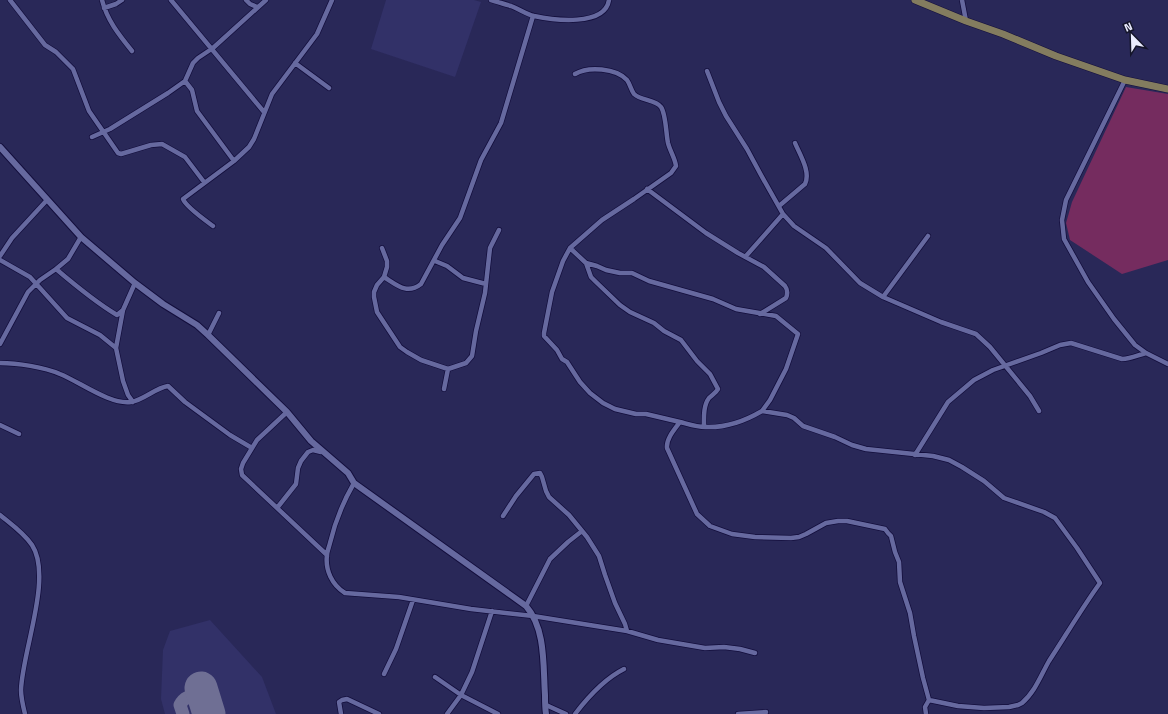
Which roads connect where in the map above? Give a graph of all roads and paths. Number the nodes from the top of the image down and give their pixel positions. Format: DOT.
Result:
graph roads {
  1 [pos="10,0"];
  2 [pos="102,0"];
  3 [pos="122,0"];
  4 [pos="171,0"];
  5 [pos="246,0"];
  6 [pos="266,0"];
  7 [pos="332,0"];
  8 [pos="490,0"];
  9 [pos="608,0"];
  10 [pos="915,0"];
  11 [pos="962,0"];
  12 [pos="257,7"];
  13 [pos="104,8"];
  14 [pos="533,16"];
  15 [pos="966,22"];
  16 [pos="213,48"];
  17 [pos="132,52"];
  18 [pos="295,63"];
  19 [pos="707,71"];
  20 [pos="575,74"];
  21 [pos="1125,80"];
  22 [pos="185,81"];
  23 [pos="329,88"];
  24 [pos="1168,89"];
  25 [pos="264,112"];
  26 [pos="104,132"];
  27 [pos="92,137"];
  28 [pos="795,143"];
  29 [pos="0,147"];
  30 [pos="234,161"];
  31 [pos="204,182"];
  32 [pos="647,189"];
  33 [pos="47,200"];
  34 [pos="779,206"];
  35 [pos="783,214"];
  36 [pos="213,226"];
  37 [pos="500,230"];
  38 [pos="928,236"];
  39 [pos="81,237"];
  40 [pos="382,248"];
  41 [pos="570,248"];
  42 [pos="0,256"];
  43 [pos="746,256"];
  44 [pos="0,260"];
  45 [pos="435,261"];
  46 [pos="586,263"];
  47 [pos="56,269"];
  48 [pos="384,277"];
  49 [pos="135,283"];
  50 [pos="36,284"];
  51 [pos="486,284"];
  52 [pos="883,297"];
  53 [pos="123,310"];
  54 [pos="219,313"];
  55 [pos="760,314"];
  56 [pos="208,335"];
  57 [pos="0,344"];
  58 [pos="116,348"];
  59 [pos="1146,353"];
  60 [pos="0,363"];
  61 [pos="1168,364"];
  62 [pos="1004,366"];
  63 [pos="448,369"];
  64 [pos="444,389"];
  65 [pos="133,402"];
  66 [pos="762,411"];
  67 [pos="1039,411"];
  68 [pos="287,412"];
  69 [pos="680,422"];
  70 [pos="0,425"];
  71 [pos="704,427"];
  72 [pos="19,434"];
  73 [pos="252,448"];
  74 [pos="915,455"];
  75 [pos="328,456"];
  76 [pos="354,483"];
  77 [pos="277,508"];
  78 [pos="0,515"];
  79 [pos="503,516"];
  80 [pos="582,531"];
  81 [pos="326,555"];
  82 [pos="413,600"];
  83 [pos="526,606"];
  84 [pos="492,611"];
  85 [pos="533,616"];
  86 [pos="627,631"];
  87 [pos="755,653"];
  88 [pos="624,669"];
  89 [pos="384,674"];
  90 [pos="435,677"];
  91 [pos="461,695"];
  92 [pos="929,700"];
  93 [pos="546,705"];
  94 [pos="766,712"];
  95 [pos="25,714"];
  96 [pos="341,714"];
  97 [pos="379,714"];
  98 [pos="447,714"];
  99 [pos="498,714"];
  100 [pos="546,714"];
  101 [pos="566,714"];
  102 [pos="575,714"];
  103 [pos="738,714"];
  104 [pos="926,714"];
  1 -- 26 [label="street"];
  2 -- 13 [label="street"];
  3 -- 13 [label="street"];
  4 -- 16 [label="street"];
  5 -- 12 [label="street"];
  6 -- 12 [label="street"];
  7 -- 18 [label="street"];
  8 -- 14 [label="street"];
  9 -- 14 [label="street"];
  10 -- 15 [label="main road"];
  11 -- 15 [label="street"];
  12 -- 16 [label="street"];
  13 -- 17 [label="street"];
  14 -- 45 [label="street"];
  15 -- 21 [label="main road"];
  16 -- 22 [label="street"];
  16 -- 25 [label="street"];
  18 -- 23 [label="street"];
  18 -- 25 [label="street"];
  19 -- 34 [label="street"];
  20 -- 32 [label="street"];
  21 -- 24 [label="main road"];
  21 -- 59 [label="street"];
  22 -- 26 [label="street"];
  22 -- 30 [label="street"];
  25 -- 30 [label="street"];
  26 -- 27 [label="street"];
  26 -- 31 [label="street"];
  28 -- 34 [label="street"];
  29 -- 33 [label="street"];
  30 -- 31 [label="street"];
  31 -- 36 [label="street"];
  32 -- 41 [label="street"];
  32 -- 43 [label="street"];
  33 -- 39 [label="street"];
  33 -- 42 [label="street"];
  34 -- 35 [label="street"];
  35 -- 43 [label="street"];
  35 -- 52 [label="street"];
  37 -- 51 [label="street"];
  38 -- 52 [label="street"];
  39 -- 47 [label="street"];
  39 -- 49 [label="street"];
  40 -- 48 [label="street"];
  41 -- 46 [label="street"];
  41 -- 69 [label="street"];
  43 -- 55 [label="street"];
  44 -- 50 [label="street"];
  45 -- 48 [label="street"];
  45 -- 51 [label="street"];
  46 -- 55 [label="street"];
  46 -- 71 [label="street"];
  47 -- 50 [label="street"];
  47 -- 53 [label="street"];
  48 -- 63 [label="street"];
  49 -- 53 [label="street"];
  49 -- 56 [label="street"];
  50 -- 57 [label="street"];
  50 -- 58 [label="street"];
  51 -- 63 [label="street"];
  52 -- 62 [label="street"];
  53 -- 58 [label="street"];
  54 -- 56 [label="street"];
  55 -- 66 [label="street"];
  56 -- 68 [label="street"];
  58 -- 65 [label="street"];
  59 -- 61 [label="street"];
  59 -- 62 [label="street"];
  60 -- 65 [label="street"];
  62 -- 67 [label="street"];
  62 -- 74 [label="street"];
  63 -- 64 [label="street"];
  65 -- 73 [label="street"];
  66 -- 71 [label="street"];
  66 -- 74 [label="street"];
  68 -- 73 [label="street"];
  68 -- 75 [label="street"];
  69 -- 71 [label="street"];
  69 -- 92 [label="street"];
  70 -- 72 [label="street"];
  73 -- 77 [label="street"];
  74 -- 92 [label="street"];
  75 -- 76 [label="street"];
  75 -- 77 [label="street"];
  76 -- 81 [label="street"];
  76 -- 83 [label="street"];
  77 -- 81 [label="street"];
  78 -- 95 [label="street"];
  79 -- 80 [label="street"];
  80 -- 83 [label="street"];
  80 -- 86 [label="street"];
  81 -- 82 [label="street"];
  82 -- 84 [label="street"];
  82 -- 89 [label="street"];
  83 -- 85 [label="street"];
  84 -- 85 [label="street"];
  84 -- 91 [label="street"];
  85 -- 86 [label="street"];
  85 -- 93 [label="street"];
  86 -- 87 [label="street"];
  88 -- 102 [label="street"];
  90 -- 91 [label="street"];
  91 -- 98 [label="street"];
  91 -- 99 [label="street"];
  92 -- 104 [label="street"];
  93 -- 100 [label="street"];
  93 -- 101 [label="street"];
  94 -- 103 [label="street"];
  96 -- 97 [label="street"];
}
